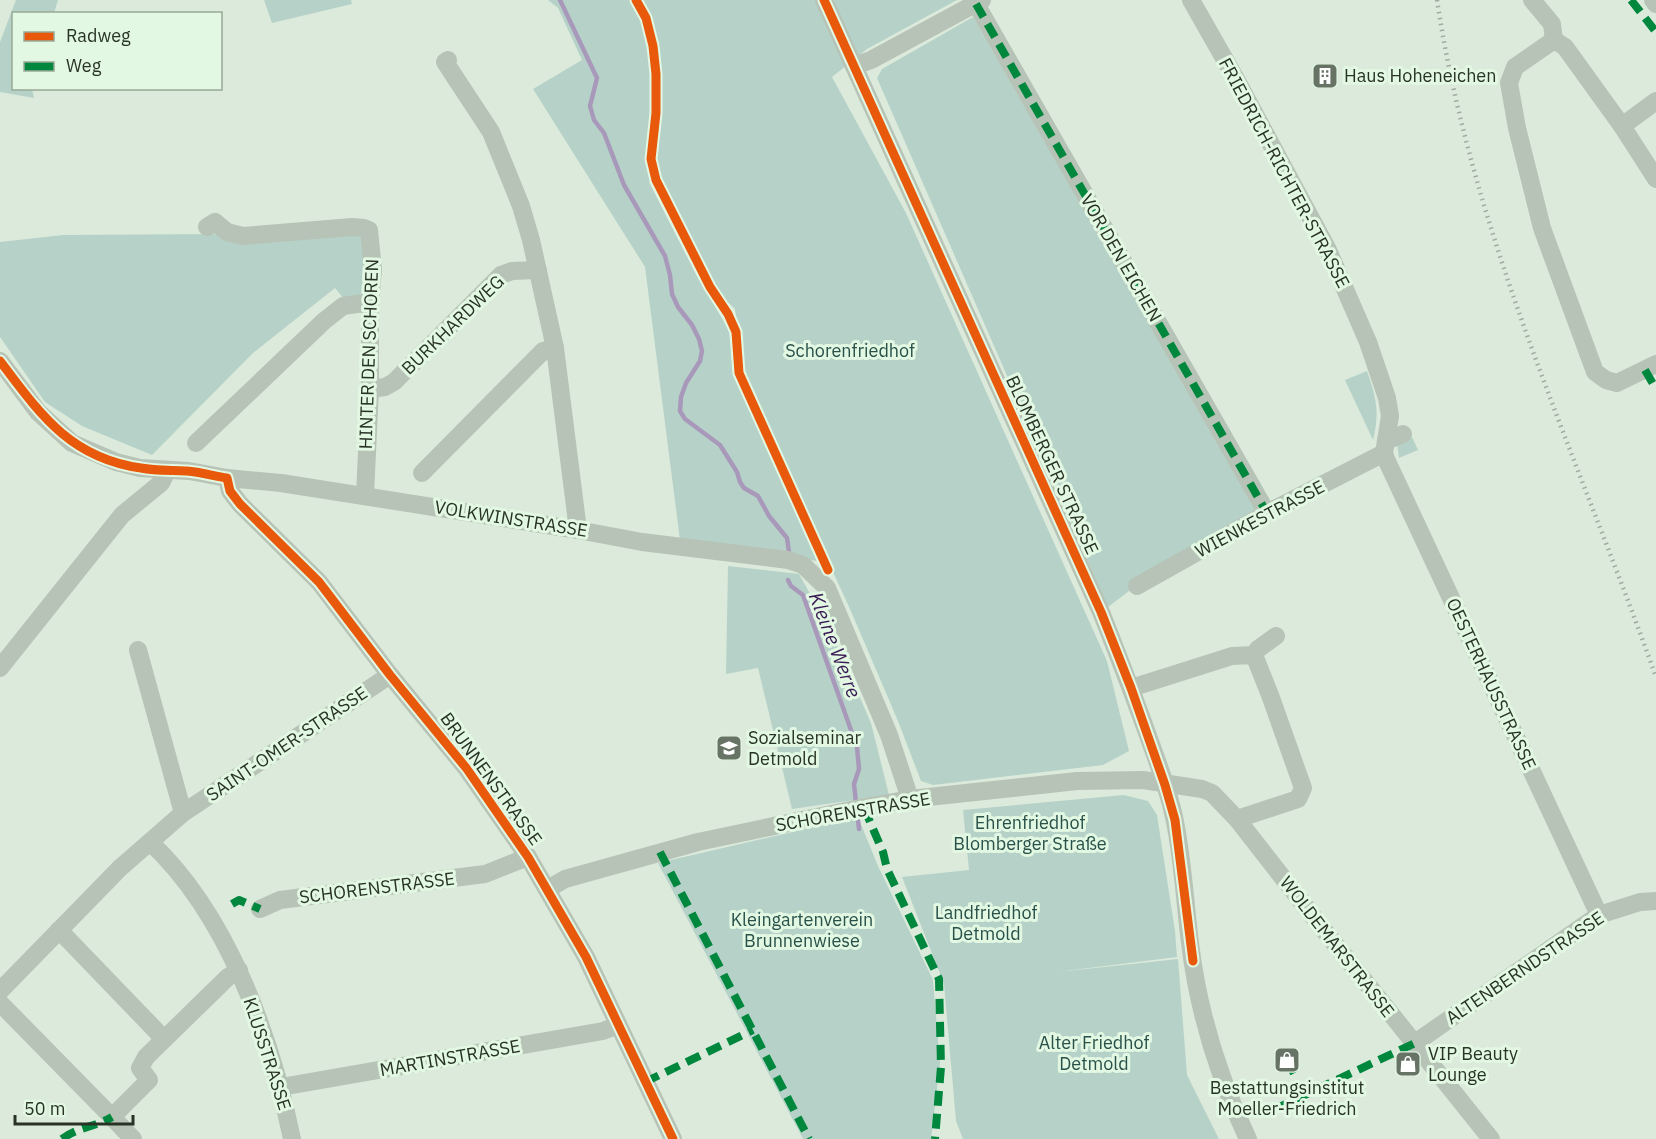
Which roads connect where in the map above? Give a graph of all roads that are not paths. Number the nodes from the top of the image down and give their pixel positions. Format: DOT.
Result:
graph roads {
  1 [pos="824,0"];
  2 [pos="1191,0"];
  3 [pos="1532,0"];
  4 [pos="1653,0"];
  5 [pos="979,2"];
  6 [pos="1656,4"];
  7 [pos="1554,40"];
  8 [pos="448,60"];
  9 [pos="854,66"];
  10 [pos="1656,101"];
  11 [pos="1622,126"];
  12 [pos="1656,179"];
  13 [pos="207,227"];
  14 [pos="538,270"];
  15 [pos="370,302"];
  16 [pos="555,348"];
  17 [pos="0,361"];
  18 [pos="1656,364"];
  19 [pos="370,389"];
  20 [pos="196,443"];
  21 [pos="1391,443"];
  22 [pos="167,471"];
  23 [pos="422,473"];
  24 [pos="227,478"];
  25 [pos="365,495"];
  26 [pos="1267,513"];
  27 [pos="578,530"];
  28 [pos="1137,586"];
  29 [pos="1276,636"];
  30 [pos="138,650"];
  31 [pos="1254,655"];
  32 [pos="0,668"];
  33 [pos="390,675"];
  34 [pos="1131,688"];
  35 [pos="1165,785"];
  36 [pos="910,799"];
  37 [pos="183,813"];
  38 [pos="1237,819"];
  39 [pos="150,842"];
  40 [pos="528,857"];
  41 [pos="548,890"];
  42 [pos="1648,901"];
  43 [pos="260,909"];
  44 [pos="1599,915"];
  45 [pos="59,930"];
  46 [pos="239,970"];
  47 [pos="0,991"];
  48 [pos="0,1003"];
  49 [pos="618,1025"];
  50 [pos="164,1039"];
  51 [pos="1414,1043"];
  52 [pos="281,1087"];
  53 [pos="112,1117"];
  54 [pos="133,1139"];
  55 [pos="292,1139"];
  56 [pos="673,1139"];
  57 [pos="1248,1139"];
  58 [pos="1491,1139"];
  1 -- 9 [label="street, BLOMBERGER STRASSE"];
  2 -- 21 [label="street, FRIEDRICH-RICHTER-STRASSE"];
  3 -- 7 [label="street"];
  4 -- 6 [label="street"];
  5 -- 9 [label="street"];
  5 -- 26 [label="street, VOR DEN EICHEN"];
  7 -- 11 [label="street"];
  7 -- 18 [label="street"];
  8 -- 14 [label="street"];
  9 -- 34 [label="street, BLOMBERGER STRASSE"];
  10 -- 11 [label="street"];
  11 -- 12 [label="street"];
  13 -- 15 [label="street, HINTER DEN SCHOREN"];
  14 -- 16 [label="street"];
  14 -- 19 [label="street, BURKHARDWEG"];
  15 -- 19 [label="street, HINTER DEN SCHOREN"];
  15 -- 20 [label="street"];
  16 -- 23 [label="street"];
  16 -- 27 [label="street"];
  17 -- 22 [label="street, VOLKWINSTRASSE"];
  19 -- 25 [label="street, HINTER DEN SCHOREN"];
  21 -- 26 [label="street, WIENKESTRASSE"];
  21 -- 44 [label="street, OESTERHAUSSTRASSE"];
  22 -- 24 [label="street, VOLKWINSTRASSE"];
  22 -- 32 [label="street"];
  24 -- 25 [label="street, VOLKWINSTRASSE"];
  24 -- 33 [label="street, BRUNNENSTRASSE"];
  25 -- 27 [label="street, VOLKWINSTRASSE"];
  26 -- 28 [label="street, WIENKESTRASSE"];
  27 -- 36 [label="street, VOLKWINSTRASSE"];
  29 -- 31 [label="street"];
  30 -- 37 [label="street, SAINT-OMER-STRASSE"];
  31 -- 34 [label="street"];
  31 -- 38 [label="street"];
  33 -- 37 [label="street, SAINT-OMER-STRASSE"];
  33 -- 40 [label="street, BRUNNENSTRASSE"];
  34 -- 35 [label="street, BLOMBERGER STRASSE"];
  35 -- 36 [label="street, SCHORENSTRASSE"];
  35 -- 38 [label="street, WOLDEMARSTRASSE"];
  35 -- 57 [label="street, BLOMBERGER STRASSE"];
  36 -- 41 [label="street, SCHORENSTRASSE"];
  37 -- 39 [label="street, SAINT-OMER-STRASSE"];
  38 -- 51 [label="street, WOLDEMARSTRASSE"];
  39 -- 45 [label="street, SAINT-OMER-STRASSE"];
  39 -- 46 [label="street, KLUSSTRASSE"];
  40 -- 41 [label="street, BRUNNENSTRASSE"];
  40 -- 43 [label="street, SCHORENSTRASSE"];
  41 -- 49 [label="street, BRUNNENSTRASSE"];
  42 -- 44 [label="street, ALTENBERNDSTRASSE"];
  44 -- 51 [label="street, ALTENBERNDSTRASSE"];
  45 -- 47 [label="street, SAINT-OMER-STRASSE"];
  45 -- 50 [label="street"];
  46 -- 50 [label="street, KLUSSTRASSE"];
  46 -- 52 [label="street, KLUSSTRASSE"];
  48 -- 53 [label="street"];
  49 -- 52 [label="street, MARTINSTRASSE"];
  49 -- 56 [label="street, BRUNNENSTRASSE"];
  50 -- 53 [label="street, KLUSSTRASSE"];
  51 -- 58 [label="street, WOLDEMARSTRASSE"];
  52 -- 55 [label="street, KLUSSTRASSE"];
  53 -- 54 [label="street"];
}
